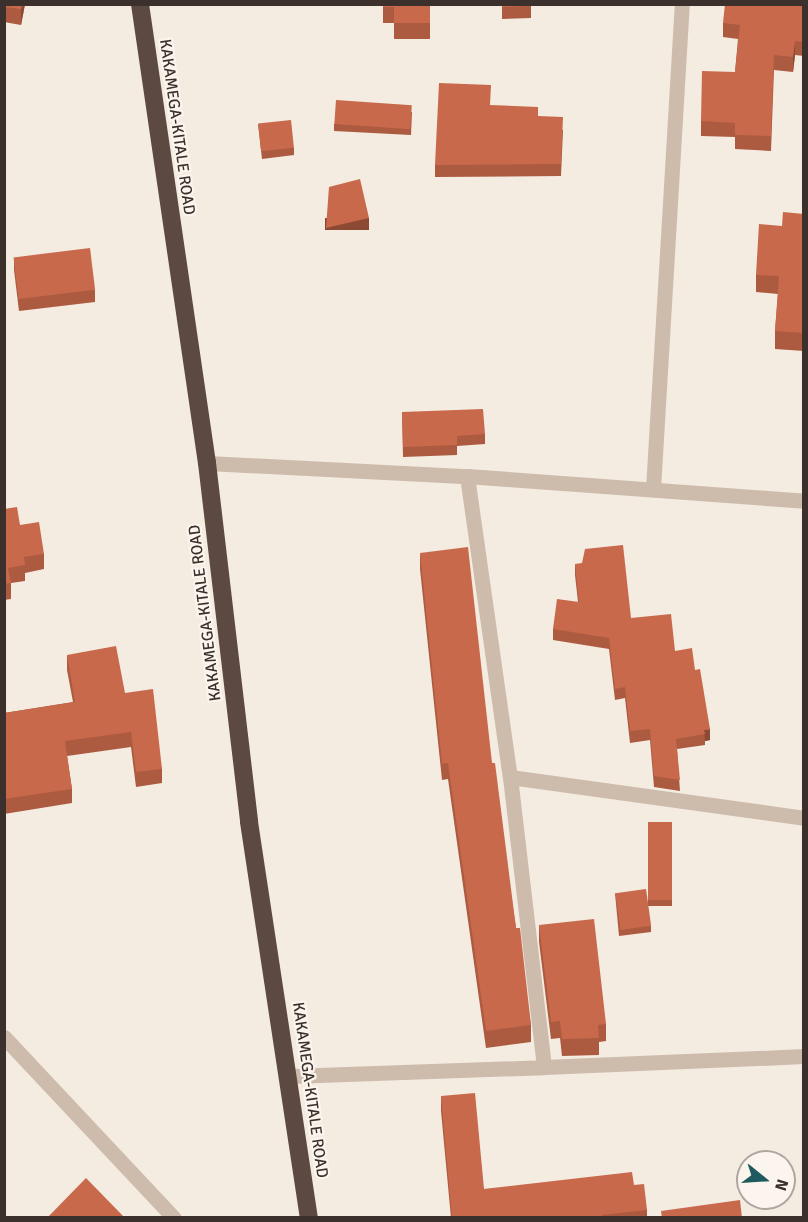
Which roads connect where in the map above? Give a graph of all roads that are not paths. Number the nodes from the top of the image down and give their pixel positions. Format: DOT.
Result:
graph roads {
  1 [pos="140,4"];
  2 [pos="682,4"];
  3 [pos="207,463"];
  4 [pos="467,476"];
  5 [pos="653,489"];
  6 [pos="804,501"];
  7 [pos="510,777"];
  8 [pos="804,818"];
  9 [pos="4,1037"];
  10 [pos="804,1056"];
  11 [pos="544,1067"];
  12 [pos="290,1077"];
  13 [pos="174,1218"];
  14 [pos="309,1218"];
  1 -- 3 [label="highway, KAKAMEGA-KITALE ROAD"];
  2 -- 5 [label="street"];
  3 -- 4 [label="street"];
  3 -- 12 [label="highway, KAKAMEGA-KITALE ROAD"];
  4 -- 5 [label="street"];
  4 -- 7 [label="street"];
  5 -- 6 [label="street"];
  7 -- 8 [label="street"];
  7 -- 11 [label="street"];
  9 -- 13 [label="street"];
  10 -- 11 [label="street"];
  11 -- 12 [label="street"];
  12 -- 14 [label="highway, KAKAMEGA-KITALE ROAD"];
}
